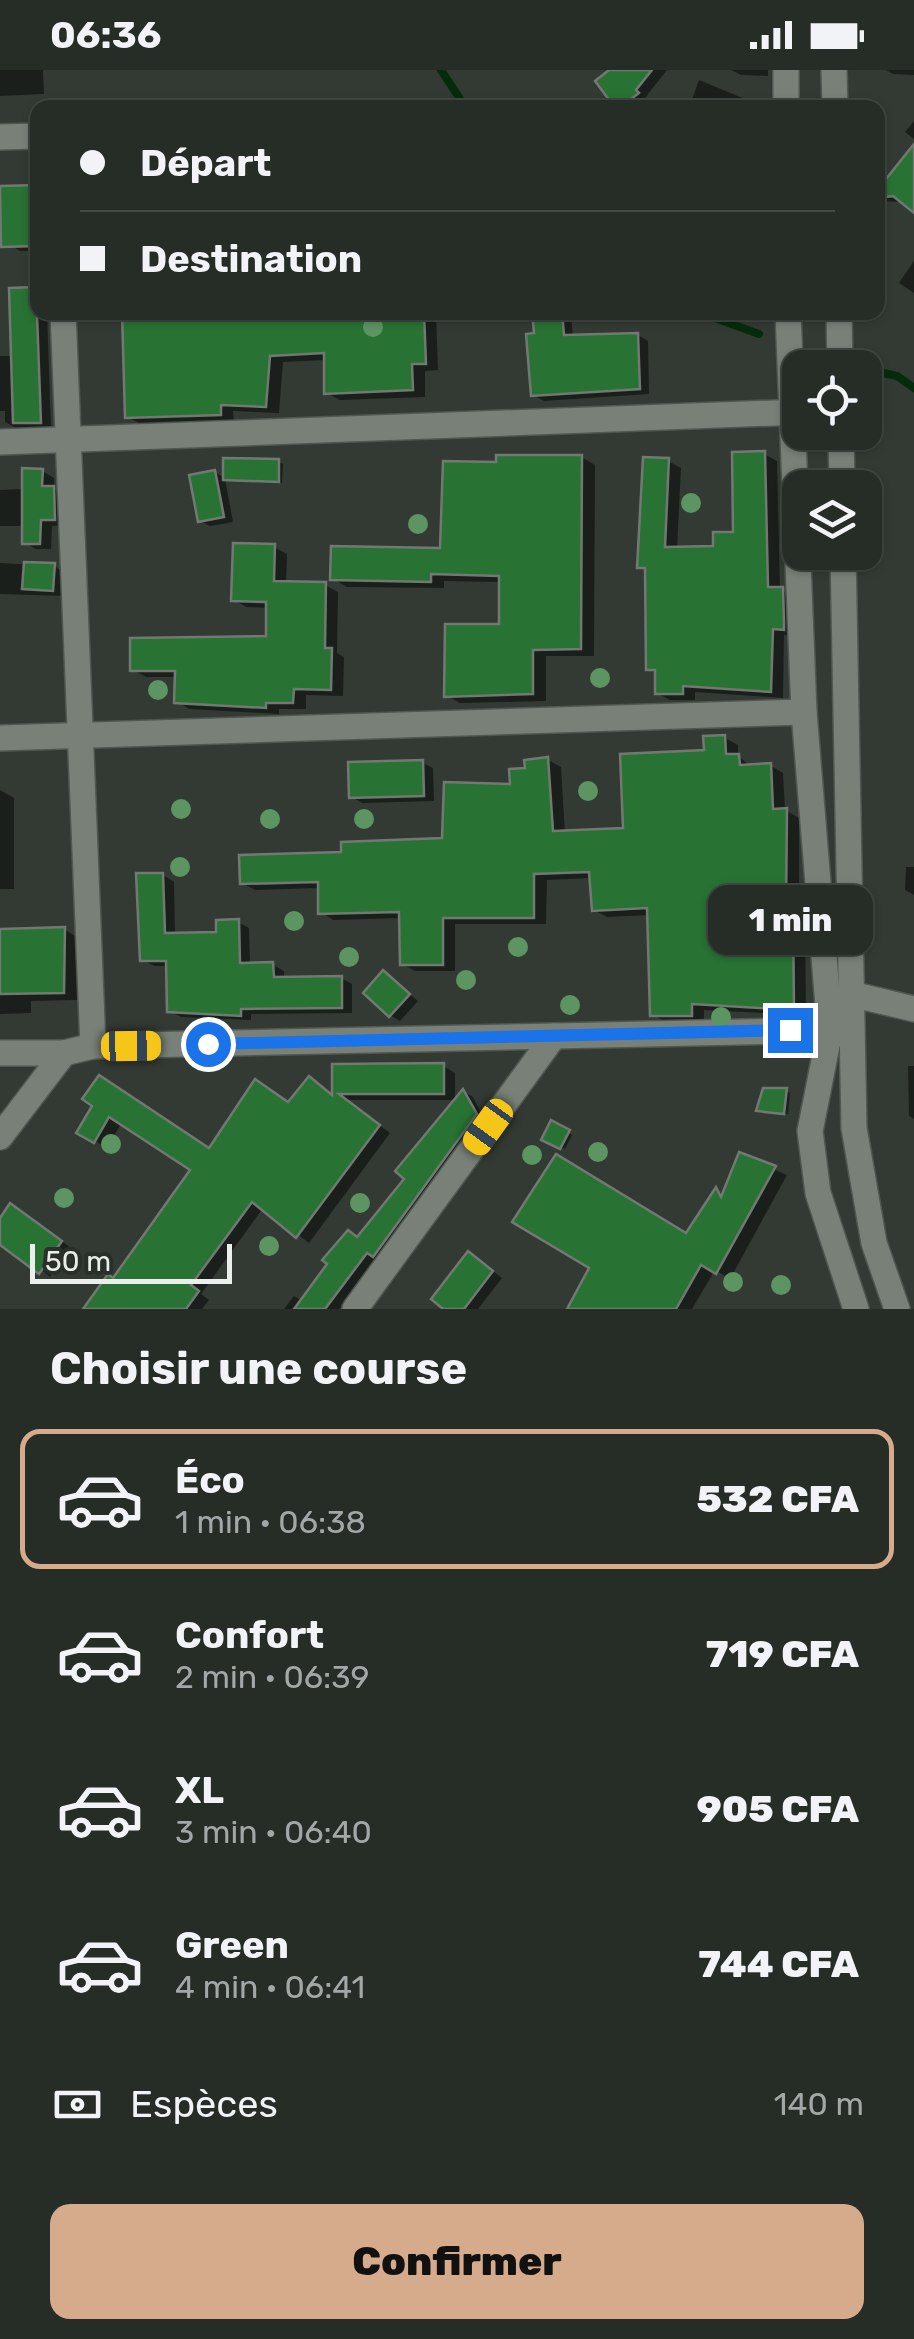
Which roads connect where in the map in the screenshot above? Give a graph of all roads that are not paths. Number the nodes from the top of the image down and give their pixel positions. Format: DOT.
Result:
graph roads {
  1 [pos="786,70"];
  2 [pos="834,70"];
  3 [pos="786,100"];
  4 [pos="835,100"];
  5 [pos="30,136"];
  6 [pos="0,137"];
  7 [pos="62,320"];
  8 [pos="789,320"];
  9 [pos="839,320"];
  10 [pos="791,350"];
  11 [pos="840,350"];
  12 [pos="782,414"];
  13 [pos="67,441"];
  14 [pos="0,442"];
  15 [pos="796,450"];
  16 [pos="844,570"];
  17 [pos="804,712"];
  18 [pos="80,736"];
  19 [pos="0,738"];
  20 [pos="851,994"];
  21 [pos="914,1009"];
  22 [pos="839,1033"];
  23 [pos="554,1036"];
  24 [pos="93,1046"];
  25 [pos="0,1053"];
  26 [pos="64,1053"];
  27 [pos="0,1136"];
  28 [pos="354,1309"];
  29 [pos="856,1309"];
  30 [pos="897,1309"];
  1 -- 3 [label="street"];
  2 -- 4 [label="street"];
  5 -- 6 [label="street"];
  7 -- 13 [label="street"];
  8 -- 10 [label="street"];
  9 -- 11 [label="street"];
  12 -- 13 [label="street"];
  13 -- 14 [label="street"];
  13 -- 18 [label="street"];
  15 -- 17 [label="street"];
  16 -- 20 [label="street"];
  17 -- 18 [label="street"];
  17 -- 22 [label="street"];
  18 -- 19 [label="street"];
  18 -- 24 [label="street"];
  20 -- 21 [label="street"];
  20 -- 22 [label="street"];
  22 -- 23 [label="street"];
  22 -- 29 [label="street"];
  22 -- 30 [label="street"];
  23 -- 24 [label="street"];
  23 -- 28 [label="street"];
  24 -- 26 [label="street"];
  25 -- 26 [label="street"];
  26 -- 27 [label="street"];
}
